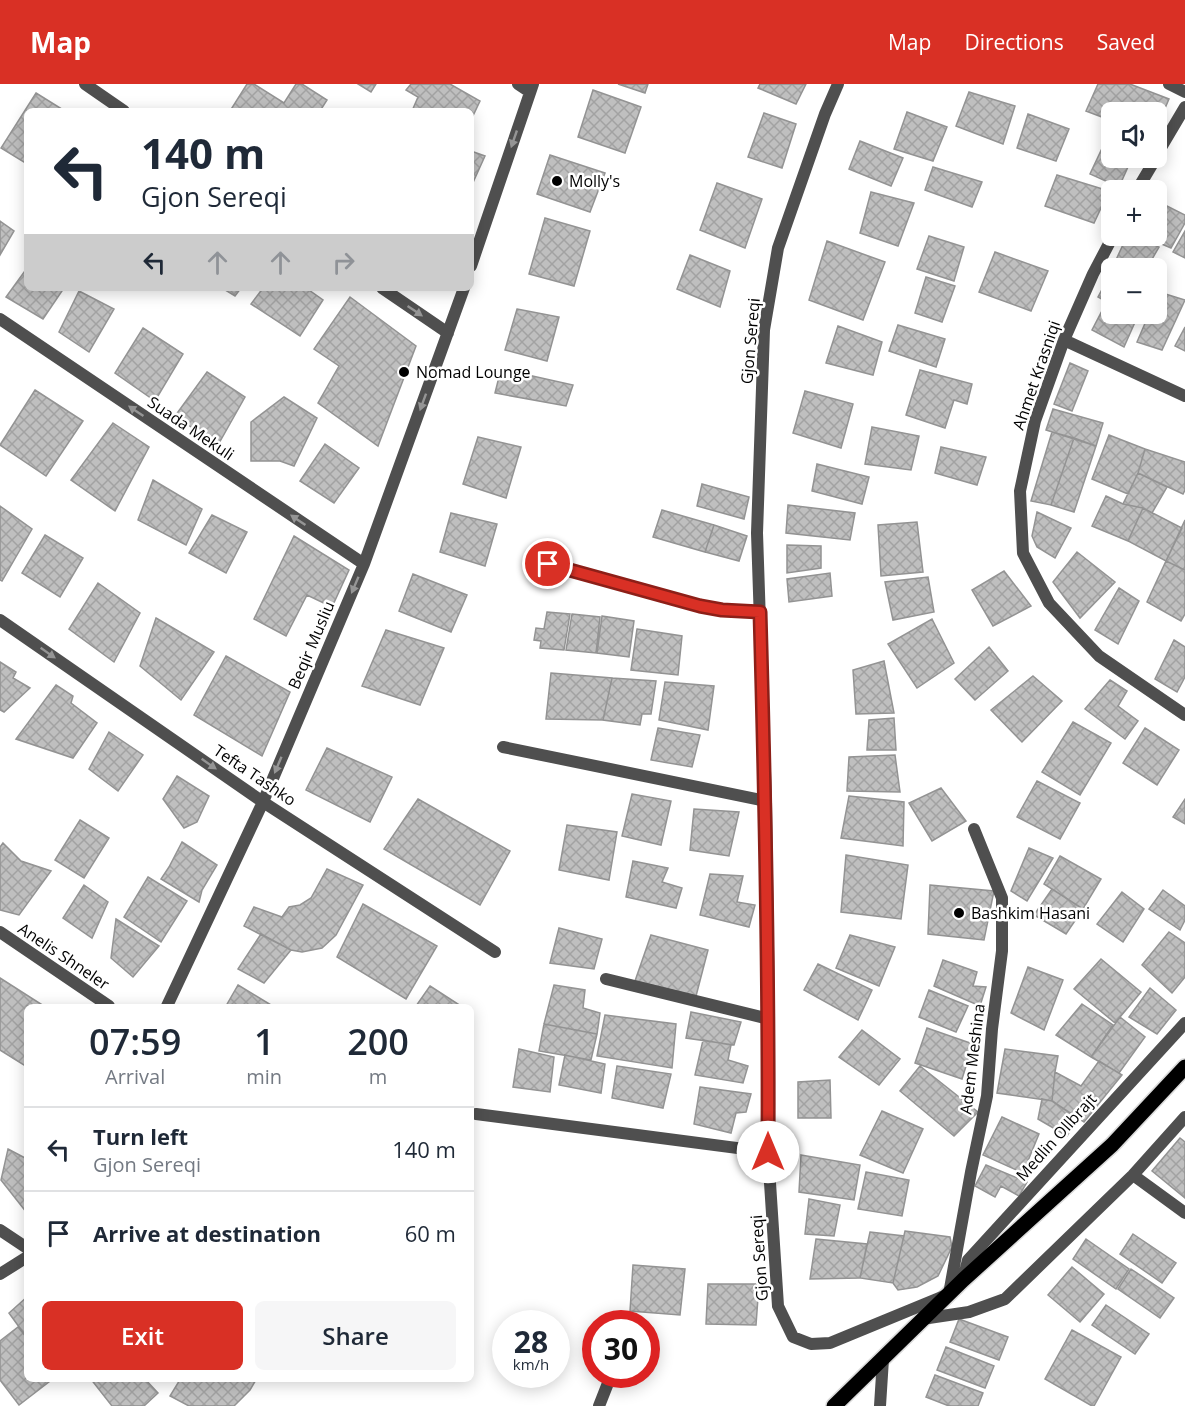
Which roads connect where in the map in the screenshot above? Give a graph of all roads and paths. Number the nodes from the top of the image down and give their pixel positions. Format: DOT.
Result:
graph roads {
  1 [pos="85,84"];
  2 [pos="518,84"];
  3 [pos="838,84"];
  4 [pos="1169,84"];
  5 [pos="532,88"];
  6 [pos="1185,92"];
  7 [pos="1185,107"];
  8 [pos="120,108"];
  9 [pos="1167,138"];
  10 [pos="1107,246"];
  11 [pos="474,257"];
  12 [pos="386,291"];
  13 [pos="463,291"];
  14 [pos="0,319"];
  15 [pos="448,333"];
  16 [pos="1064,340"];
  17 [pos="1185,396"];
  18 [pos="364,564"];
  19 [pos="548,564"];
  20 [pos="760,612"];
  21 [pos="0,620"];
  22 [pos="1185,715"];
  23 [pos="503,747"];
  24 [pos="263,801"];
  25 [pos="766,801"];
  26 [pos="974,829"];
  27 [pos="0,932"];
  28 [pos="495,952"];
  29 [pos="606,980"];
  30 [pos="106,1004"];
  31 [pos="168,1004"];
  32 [pos="769,1019"];
  33 [pos="1185,1023"];
  34 [pos="1185,1067"];
  35 [pos="476,1114"];
  36 [pos="1185,1117"];
  37 [pos="768,1152"];
  38 [pos="1133,1176"];
  39 [pos="1185,1213"];
  40 [pos="0,1230"];
  41 [pos="24,1246"];
  42 [pos="24,1259"];
  43 [pos="0,1274"];
  44 [pos="963,1280"];
  45 [pos="949,1294"];
  46 [pos="922,1319"];
  47 [pos="883,1359"];
  48 [pos="606,1388"];
  49 [pos="599,1406"];
  50 [pos="834,1406"];
  51 [pos="880,1406"];
  1 -- 8 [label="street"];
  2 -- 5 [label="street"];
  3 -- 20 [label="street, Gjon Sereqi"];
  4 -- 6 [label="street"];
  5 -- 11 [label="street, one-way"];
  7 -- 9 [label="street"];
  10 -- 16 [label="street, Ahmet Krasniqi"];
  12 -- 15 [label="street, one-way"];
  13 -- 15 [label="street, Beqir Musliu"];
  18 -- 14 [label="street, Suada Mekuli, one-way"];
  15 -- 18 [label="street, Beqir Musliu, one-way"];
  16 -- 17 [label="street"];
  16 -- 22 [label="street, Ahmet Krasniqi"];
  18 -- 24 [label="street, Beqir Musliu, one-way"];
  19 -- 20 [label="street"];
  20 -- 25 [label="street, Gjon Sereqi"];
  21 -- 24 [label="street, Tefta Tashko, one-way"];
  23 -- 25 [label="street"];
  24 -- 28 [label="street, Tefta Tashko"];
  24 -- 31 [label="street, Beqir Musliu"];
  25 -- 32 [label="street, Gjon Sereqi"];
  26 -- 45 [label="street, Adem Meshina"];
  27 -- 30 [label="street, Anelis Shneler"];
  29 -- 32 [label="street"];
  32 -- 37 [label="street, Gjon Sereqi"];
  33 -- 44 [label="street, Medlin Ollbrajt"];
  34 -- 44 [label="main road, Medlin Ollbrajt"];
  35 -- 37 [label="street"];
  36 -- 38 [label="street"];
  37 -- 45 [label="street, Gjon Sereqi"];
  38 -- 39 [label="street"];
  38 -- 46 [label="street"];
  40 -- 41 [label="street"];
  42 -- 43 [label="street"];
  44 -- 45 [label="main road, Medlin Ollbrajt"];
  45 -- 46 [label="main road, Medlin Ollbrajt"];
  46 -- 47 [label="main road, Medlin Ollbrajt"];
  47 -- 50 [label="main road, Medlin Ollbrajt"];
  47 -- 51 [label="street"];
  48 -- 49 [label="street"];
}
